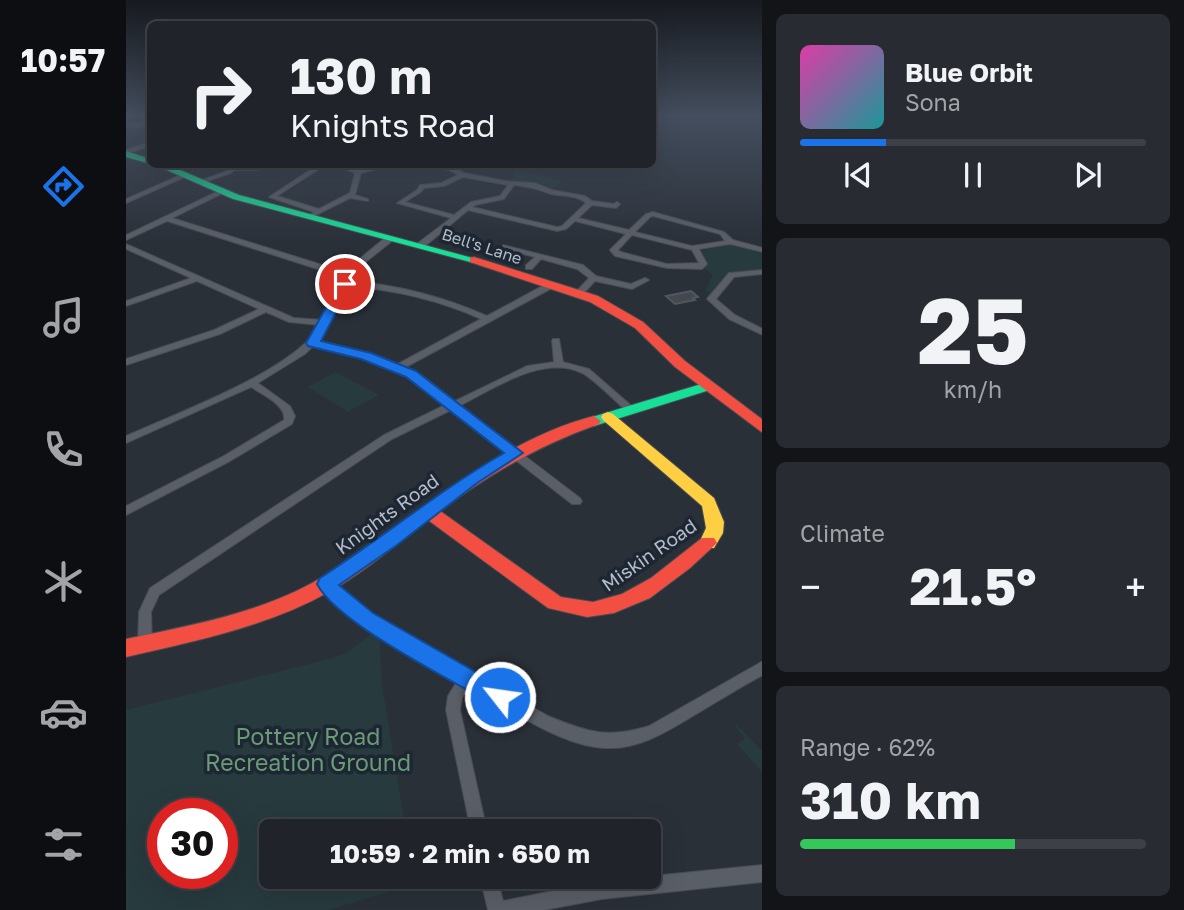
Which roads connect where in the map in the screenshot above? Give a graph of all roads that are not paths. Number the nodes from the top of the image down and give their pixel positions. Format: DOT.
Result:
graph roads {
  1 [pos="166,168"];
  2 [pos="228,168"];
  3 [pos="318,168"];
  4 [pos="346,168"];
  5 [pos="376,168"];
  6 [pos="453,168"];
  7 [pos="358,172"];
  8 [pos="462,175"];
  9 [pos="192,179"];
  10 [pos="512,184"];
  11 [pos="223,191"];
  12 [pos="350,196"];
  13 [pos="366,200"];
  14 [pos="126,201"];
  15 [pos="590,203"];
  16 [pos="617,204"];
  17 [pos="466,208"];
  18 [pos="313,214"];
  19 [pos="456,216"];
  20 [pos="168,219"];
  21 [pos="574,219"];
  22 [pos="631,233"];
  23 [pos="126,238"];
  24 [pos="389,239"];
  25 [pos="730,242"];
  26 [pos="762,242"];
  27 [pos="421,245"];
  28 [pos="126,246"];
  29 [pos="753,246"];
  30 [pos="506,247"];
  31 [pos="695,248"];
  32 [pos="762,250"];
  33 [pos="539,257"];
  34 [pos="529,267"];
  35 [pos="762,272"];
  36 [pos="197,278"];
  37 [pos="593,278"];
  38 [pos="347,279"];
  39 [pos="645,280"];
  40 [pos="551,285"];
  41 [pos="579,293"];
  42 [pos="126,304"];
  43 [pos="265,309"];
  44 [pos="487,319"];
  45 [pos="326,323"];
  46 [pos="762,333"];
  47 [pos="556,341"];
  48 [pos="313,343"];
  49 [pos="126,362"];
  50 [pos="559,364"];
  51 [pos="397,368"];
  52 [pos="252,383"];
  53 [pos="708,386"];
  54 [pos="453,405"];
  55 [pos="631,410"];
  56 [pos="608,416"];
  57 [pos="762,428"];
  58 [pos="126,440"];
  59 [pos="515,453"];
  60 [pos="576,501"];
  61 [pos="126,511"];
  62 [pos="429,512"];
  63 [pos="327,584"];
  64 [pos="145,644"];
  65 [pos="126,649"];
  66 [pos="762,667"];
  67 [pos="467,678"];
  68 [pos="476,819"];
  69 [pos="762,873"];
  70 [pos="492,889"];
  71 [pos="498,910"];
  1 -- 9 [label="street, Bell's Lane"];
  2 -- 9 [label="street"];
  3 -- 18 [label="street"];
  4 -- 7 [label="street"];
  5 -- 7 [label="street"];
  6 -- 8 [label="street"];
  7 -- 12 [label="street"];
  8 -- 10 [label="street"];
  8 -- 19 [label="street"];
  9 -- 11 [label="street, Bell's Lane"];
  9 -- 14 [label="street"];
  10 -- 15 [label="street"];
  10 -- 17 [label="street"];
  11 -- 18 [label="street, Bell's Lane"];
  11 -- 20 [label="street"];
  12 -- 13 [label="street"];
  12 -- 18 [label="street"];
  15 -- 16 [label="street"];
  15 -- 21 [label="street"];
  17 -- 19 [label="street"];
  17 -- 21 [label="street"];
  18 -- 24 [label="street, Bell's Lane"];
  19 -- 27 [label="street"];
  20 -- 23 [label="street"];
  20 -- 38 [label="street"];
  21 -- 22 [label="street"];
  22 -- 25 [label="street"];
  22 -- 31 [label="street"];
  22 -- 31 [label="street"];
  24 -- 27 [label="street, Bell's Lane"];
  24 -- 38 [label="street"];
  25 -- 29 [label="street"];
  25 -- 31 [label="street"];
  26 -- 29 [label="street"];
  27 -- 40 [label="street, Bell's Lane"];
  28 -- 36 [label="street"];
  29 -- 32 [label="street"];
  30 -- 33 [label="street"];
  33 -- 34 [label="street"];
  33 -- 37 [label="street"];
  35 -- 46 [label="street"];
  36 -- 42 [label="street"];
  36 -- 43 [label="street"];
  37 -- 39 [label="street"];
  37 -- 41 [label="street"];
  38 -- 44 [label="street"];
  38 -- 45 [label="street"];
  40 -- 41 [label="street, Bell's Lane"];
  40 -- 44 [label="street"];
  41 -- 53 [label="street, Bell's Lane"];
  43 -- 45 [label="street"];
  43 -- 49 [label="street"];
  44 -- 51 [label="street"];
  45 -- 48 [label="street"];
  47 -- 50 [label="street"];
  48 -- 51 [label="street"];
  48 -- 52 [label="street"];
  50 -- 54 [label="street"];
  50 -- 55 [label="street"];
  51 -- 54 [label="street"];
  52 -- 58 [label="street"];
  52 -- 61 [label="street"];
  53 -- 55 [label="street, Knights Road"];
  53 -- 57 [label="street, Bell's Lane"];
  54 -- 59 [label="street"];
  54 -- 64 [label="street"];
  55 -- 56 [label="street, Knights Road"];
  56 -- 59 [label="street, Knights Road"];
  56 -- 62 [label="street, Miskin Road"];
  59 -- 60 [label="street"];
  59 -- 62 [label="street, Knights Road"];
  62 -- 63 [label="street, Knights Road"];
  63 -- 64 [label="street, Knights Road"];
  63 -- 67 [label="street"];
  64 -- 65 [label="street, Knights Road"];
  66 -- 67 [label="street"];
  67 -- 68 [label="street"];
  69 -- 71 [label="street"];
  70 -- 71 [label="street"];
}
